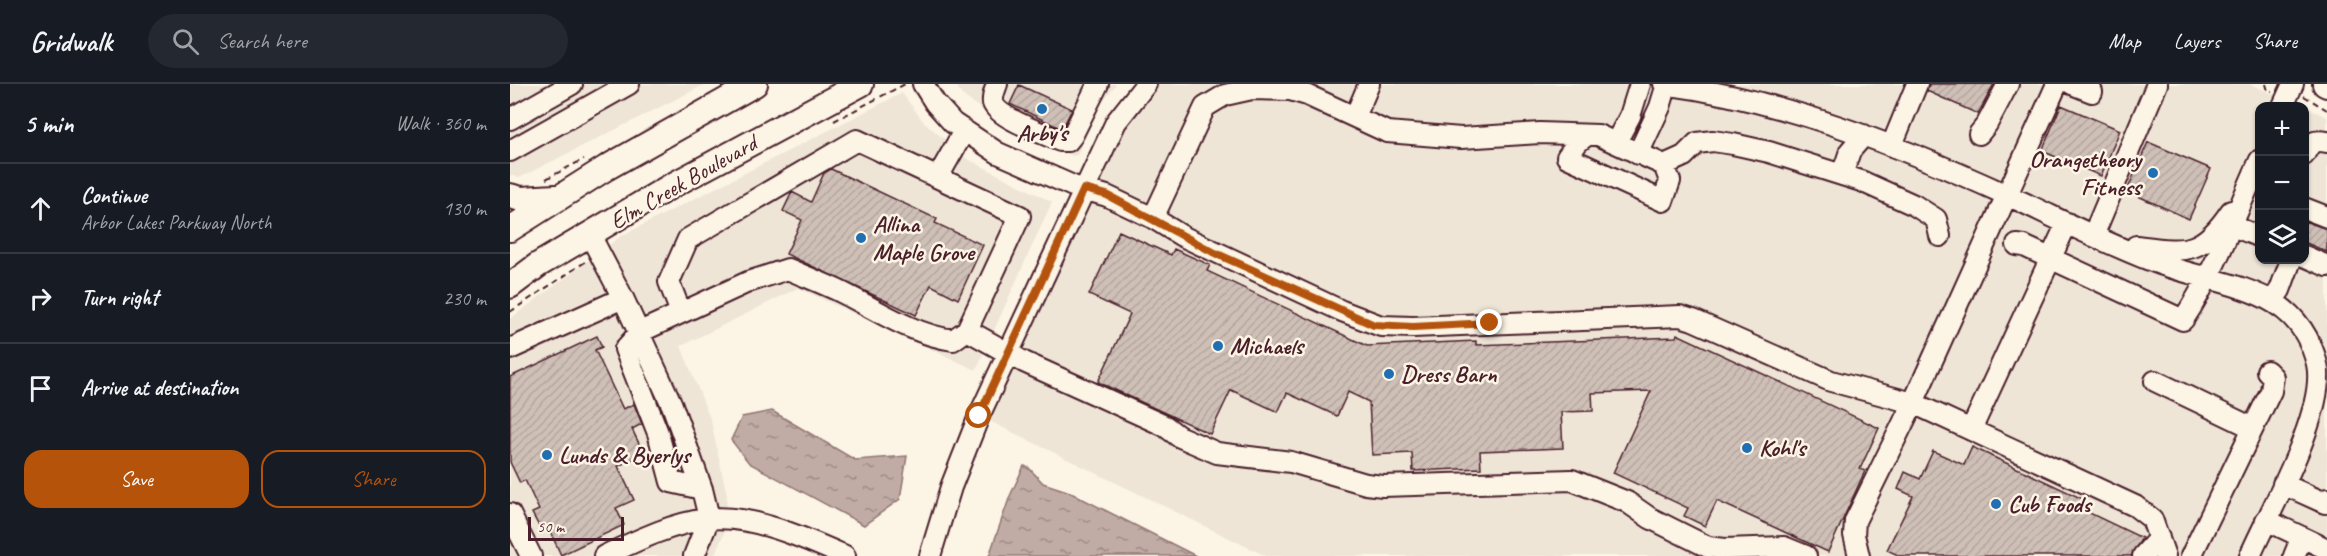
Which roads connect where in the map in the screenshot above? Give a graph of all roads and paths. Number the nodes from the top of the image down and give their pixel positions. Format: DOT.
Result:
graph roads {
  1 [pos="572,84"];
  2 [pos="629,84"];
  3 [pos="755,84"];
  4 [pos="861,84"];
  5 [pos="905,84"];
  6 [pos="923,84"];
  7 [pos="997,84"];
  8 [pos="1004,84"];
  9 [pos="1146,84"];
  10 [pos="1369,84"];
  11 [pos="1640,84"];
  12 [pos="1666,84"];
  13 [pos="1917,84"];
  14 [pos="2008,84"];
  15 [pos="2057,84"];
  16 [pos="2072,84"];
  17 [pos="2157,84"];
  18 [pos="2267,84"];
  19 [pos="2293,84"];
  20 [pos="1095,89"];
  21 [pos="2321,90"];
  22 [pos="2268,91"];
  23 [pos="2092,93"];
  24 [pos="2285,102"];
  25 [pos="2327,110"];
  26 [pos="1355,117"];
  27 [pos="510,119"];
  28 [pos="824,126"];
  29 [pos="964,131"];
  30 [pos="1979,134"];
  31 [pos="1587,135"];
  32 [pos="1864,135"];
  33 [pos="1072,136"];
  34 [pos="1616,142"];
  35 [pos="1892,145"];
  36 [pos="510,151"];
  37 [pos="1638,154"];
  38 [pos="1664,165"];
  39 [pos="2255,169"];
  40 [pos="1842,175"];
  41 [pos="938,177"];
  42 [pos="2250,181"];
  43 [pos="1084,189"];
  44 [pos="2007,195"];
  45 [pos="510,196"];
  46 [pos="558,196"];
  47 [pos="2309,210"];
  48 [pos="2327,217"];
  49 [pos="1153,218"];
  50 [pos="2067,223"];
  51 [pos="2233,226"];
  52 [pos="510,229"];
  53 [pos="2255,235"];
  54 [pos="1940,236"];
  55 [pos="2093,236"];
  56 [pos="595,243"];
  57 [pos="2113,243"];
  58 [pos="2017,245"];
  59 [pos="2309,258"];
  60 [pos="2050,259"];
  61 [pos="2290,264"];
  62 [pos="2327,266"];
  63 [pos="2209,280"];
  64 [pos="510,286"];
  65 [pos="623,298"];
  66 [pos="2272,301"];
  67 [pos="510,312"];
  68 [pos="681,313"];
  69 [pos="967,330"];
  70 [pos="640,333"];
  71 [pos="510,349"];
  72 [pos="1009,353"];
  73 [pos="2324,362"];
  74 [pos="2267,371"];
  75 [pos="2155,381"];
  76 [pos="1913,403"];
  77 [pos="2253,428"];
  78 [pos="1971,430"];
  79 [pos="2283,484"];
  80 [pos="702,489"];
  81 [pos="2326,501"];
  82 [pos="510,514"];
  83 [pos="709,518"];
  84 [pos="2266,520"];
  85 [pos="2302,537"];
  86 [pos="2162,547"];
  87 [pos="2327,549"];
  88 [pos="531,556"];
  89 [pos="604,556"];
  90 [pos="694,556"];
  91 [pos="845,556"];
  92 [pos="930,556"];
  93 [pos="1806,556"];
  94 [pos="1859,556"];
  95 [pos="2144,556"];
  96 [pos="2191,556"];
  97 [pos="2250,556"];
  98 [pos="2294,556"];
  1 -- 27 [label="street"];
  2 -- 36 [label="street"];
  3 -- 46 [label="main road, Elm Creek Boulevard"];
  4 -- 56 [label="main road, Elm Creek Boulevard"];
  5 -- 28 [label="path"];
  6 -- 29 [label="street"];
  7 -- 33 [label="street"];
  8 -- 33 [label="street"];
  9 -- 43 [label="street"];
  10 -- 26 [label="street"];
  11 -- 34 [label="street"];
  12 -- 32 [label="street"];
  12 -- 37 [label="street"];
  13 -- 35 [label="street"];
  14 -- 30 [label="street"];
  15 -- 44 [label="street"];
  16 -- 23 [label="street"];
  17 -- 55 [label="street"];
  18 -- 22 [label="path"];
  19 -- 24 [label="street"];
  20 -- 33 [label="street"];
  21 -- 25 [label="path"];
  26 -- 31 [label="street"];
  26 -- 49 [label="street"];
  29 -- 41 [label="street"];
  29 -- 43 [label="street"];
  31 -- 34 [label="street"];
  31 -- 38 [label="street"];
  32 -- 35 [label="street"];
  32 -- 40 [label="street"];
  34 -- 37 [label="street"];
  35 -- 44 [label="street"];
  37 -- 38 [label="street"];
  38 -- 40 [label="street"];
  39 -- 42 [label="street"];
  40 -- 54 [label="street"];
  41 -- 68 [label="street"];
  41 -- 69 [label="street"];
  42 -- 51 [label="street"];
  42 -- 57 [label="street"];
  43 -- 49 [label="street"];
  43 -- 72 [label="street"];
  44 -- 50 [label="street"];
  44 -- 76 [label="street"];
  45 -- 46 [label="main road"];
  46 -- 52 [label="main road, Elm Creek Boulevard"];
  47 -- 48 [label="street"];
  49 -- 76 [label="street"];
  50 -- 55 [label="street"];
  50 -- 60 [label="street"];
  51 -- 53 [label="street"];
  51 -- 63 [label="street"];
  55 -- 57 [label="street"];
  56 -- 64 [label="main road, Elm Creek Boulevard"];
  56 -- 65 [label="street"];
  56 -- 67 [label="path"];
  57 -- 63 [label="street"];
  58 -- 60 [label="street"];
  59 -- 62 [label="street"];
  60 -- 63 [label="street"];
  60 -- 78 [label="street"];
  61 -- 66 [label="street"];
  63 -- 66 [label="street"];
  65 -- 70 [label="street"];
  65 -- 71 [label="street"];
  66 -- 73 [label="street"];
  68 -- 69 [label="street"];
  68 -- 70 [label="street"];
  69 -- 72 [label="street"];
  70 -- 80 [label="street"];
  70 -- 80 [label="street"];
  72 -- 92 [label="street"];
  72 -- 93 [label="street"];
  73 -- 79 [label="street"];
  74 -- 77 [label="street"];
  75 -- 77 [label="street"];
  76 -- 78 [label="street"];
  76 -- 94 [label="street"];
  77 -- 96 [label="street"];
  78 -- 86 [label="street"];
  79 -- 81 [label="street"];
  79 -- 84 [label="street"];
  80 -- 83 [label="street"];
  82 -- 88 [label="street"];
  83 -- 89 [label="street"];
  83 -- 90 [label="street"];
  83 -- 91 [label="street"];
  84 -- 85 [label="street"];
  84 -- 97 [label="street"];
  85 -- 87 [label="street"];
  85 -- 98 [label="street"];
  86 -- 95 [label="street"];
}
